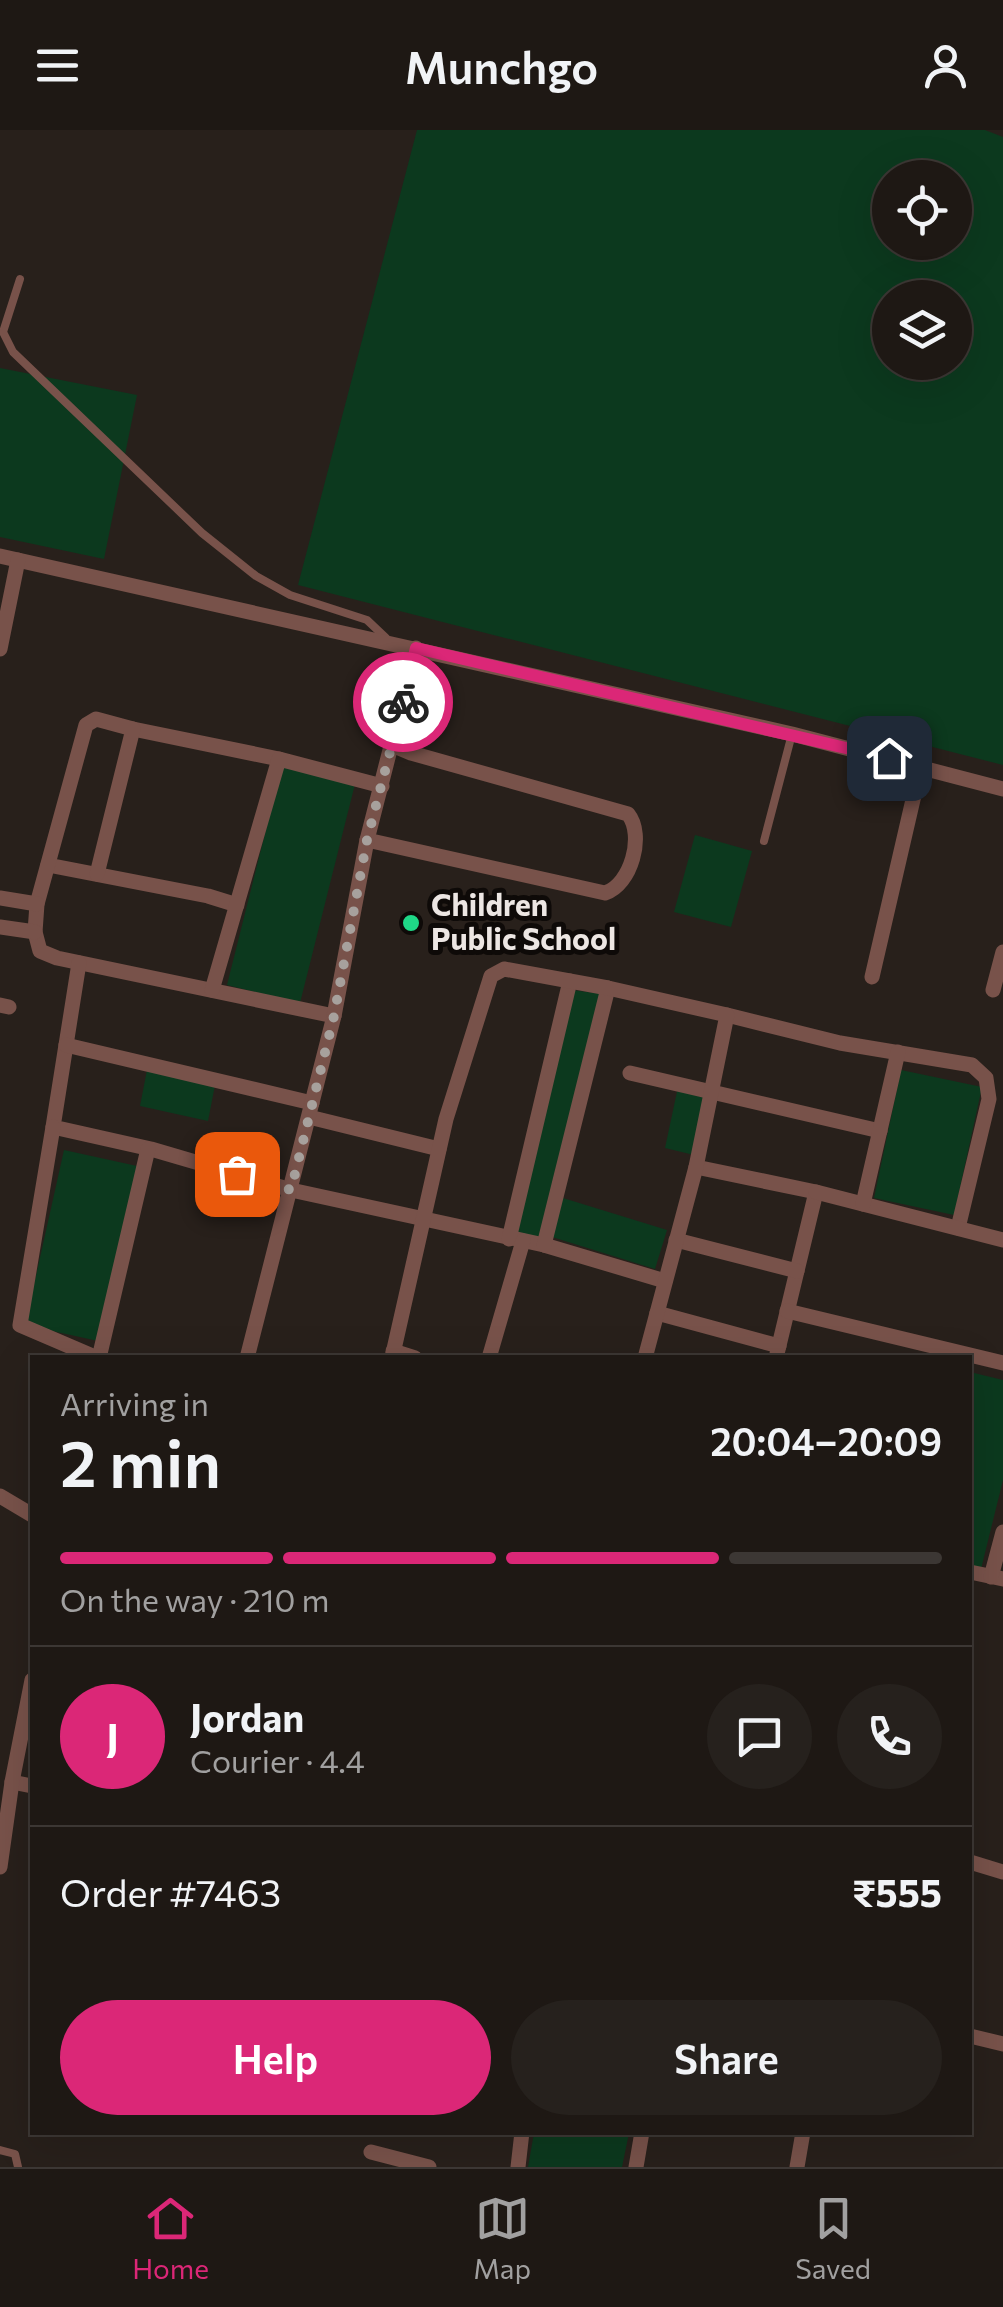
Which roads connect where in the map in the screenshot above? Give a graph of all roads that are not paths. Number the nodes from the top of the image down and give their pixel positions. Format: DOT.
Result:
graph roads {
  1 [pos="20,279"];
  2 [pos="0,556"];
  3 [pos="18,560"];
  4 [pos="389,642"];
  5 [pos="416,648"];
  6 [pos="0,649"];
  7 [pos="133,728"];
  8 [pos="792,734"];
  9 [pos="392,744"];
  10 [pos="280,759"];
  11 [pos="922,765"];
  12 [pos="382,786"];
  13 [pos="1003,788"];
  14 [pos="367,840"];
  15 [pos="764,841"];
  16 [pos="48,865"];
  17 [pos="97,874"];
  18 [pos="0,898"];
  19 [pos="38,904"];
  20 [pos="237,905"];
  21 [pos="0,926"];
  22 [pos="35,932"];
  23 [pos="1003,952"];
  24 [pos="79,963"];
  25 [pos="872,977"];
  26 [pos="570,981"];
  27 [pos="608,988"];
  28 [pos="212,990"];
  29 [pos="994,990"];
  30 [pos="728,1014"];
  31 [pos="334,1016"];
  32 [pos="66,1045"];
  33 [pos="898,1052"];
  34 [pos="630,1073"];
  35 [pos="712,1092"];
  36 [pos="311,1110"];
  37 [pos="53,1127"];
  38 [pos="880,1130"];
  39 [pos="148,1148"];
  40 [pos="439,1150"];
  41 [pos="696,1167"];
  42 [pos="291,1190"];
  43 [pos="816,1192"];
  44 [pos="863,1204"];
  45 [pos="423,1218"];
  46 [pos="958,1228"];
  47 [pos="516,1240"];
  48 [pos="676,1240"];
  49 [pos="1003,1240"];
  50 [pos="544,1245"];
  51 [pos="797,1271"];
  52 [pos="665,1280"];
  53 [pos="787,1311"];
  54 [pos="657,1312"];
  55 [pos="913,1350"];
  56 [pos="777,1352"];
  57 [pos="392,1354"];
  58 [pos="91,1355"];
  59 [pos="99,1355"];
  60 [pos="249,1355"];
  61 [pos="490,1355"];
  62 [pos="646,1355"];
  63 [pos="948,1355"];
  64 [pos="972,1359"];
  65 [pos="1003,1363"];
  66 [pos="0,1496"];
  67 [pos="30,1514"];
  68 [pos="1003,1532"];
  69 [pos="972,1572"];
  70 [pos="997,1578"];
  71 [pos="29,1720"];
  72 [pos="12,1782"];
  73 [pos="30,1786"];
  74 [pos="972,1863"];
  75 [pos="0,1867"];
  76 [pos="1003,1872"];
  77 [pos="972,2036"];
  78 [pos="1003,2044"];
  79 [pos="522,2135"];
  80 [pos="641,2135"];
  81 [pos="803,2135"];
  82 [pos="0,2150"];
  83 [pos="371,2152"];
  84 [pos="18,2167"];
  85 [pos="429,2167"];
  86 [pos="518,2167"];
  87 [pos="636,2167"];
  88 [pos="797,2167"];
  1 -- 4 [label="lane"];
  2 -- 3 [label="street"];
  3 -- 4 [label="street"];
  3 -- 6 [label="street"];
  4 -- 5 [label="street"];
  5 -- 8 [label="street"];
  5 -- 9 [label="street"];
  7 -- 10 [label="street"];
  7 -- 16 [label="street"];
  7 -- 17 [label="street"];
  8 -- 11 [label="street"];
  8 -- 15 [label="lane"];
  9 -- 12 [label="street"];
  9 -- 14 [label="street"];
  10 -- 12 [label="street"];
  10 -- 20 [label="street"];
  11 -- 13 [label="street"];
  11 -- 25 [label="street"];
  12 -- 14 [label="street"];
  14 -- 31 [label="street"];
  16 -- 17 [label="street"];
  16 -- 19 [label="street"];
  17 -- 20 [label="street"];
  18 -- 19 [label="street"];
  19 -- 22 [label="street"];
  20 -- 28 [label="street"];
  21 -- 22 [label="street"];
  22 -- 24 [label="street"];
  23 -- 29 [label="street"];
  24 -- 28 [label="street"];
  24 -- 32 [label="street"];
  26 -- 27 [label="street"];
  26 -- 40 [label="street"];
  26 -- 47 [label="street"];
  27 -- 30 [label="street"];
  27 -- 50 [label="street"];
  28 -- 31 [label="street"];
  30 -- 33 [label="street"];
  30 -- 35 [label="street"];
  31 -- 36 [label="street"];
  32 -- 36 [label="street"];
  32 -- 37 [label="street"];
  33 -- 38 [label="street"];
  33 -- 46 [label="street"];
  34 -- 35 [label="street"];
  35 -- 38 [label="street"];
  35 -- 41 [label="street"];
  36 -- 40 [label="street"];
  36 -- 42 [label="street"];
  37 -- 39 [label="street"];
  37 -- 58 [label="street"];
  38 -- 44 [label="street"];
  39 -- 42 [label="street"];
  39 -- 59 [label="street"];
  40 -- 45 [label="street"];
  41 -- 43 [label="street"];
  41 -- 48 [label="street"];
  42 -- 45 [label="street"];
  42 -- 60 [label="street"];
  43 -- 44 [label="street"];
  43 -- 51 [label="street"];
  44 -- 46 [label="street"];
  45 -- 47 [label="street"];
  45 -- 57 [label="street"];
  46 -- 49 [label="street"];
  47 -- 50 [label="street"];
  47 -- 61 [label="street"];
  48 -- 51 [label="street"];
  48 -- 52 [label="street"];
  50 -- 52 [label="street"];
  51 -- 53 [label="street"];
  52 -- 54 [label="street"];
  53 -- 55 [label="street"];
  53 -- 56 [label="street"];
  54 -- 56 [label="street"];
  54 -- 62 [label="street"];
  55 -- 63 [label="street"];
  64 -- 65 [label="street"];
  66 -- 67 [label="street"];
  68 -- 70 [label="street"];
  69 -- 70 [label="street"];
  71 -- 72 [label="street"];
  72 -- 73 [label="street"];
  72 -- 75 [label="street"];
  74 -- 76 [label="street"];
  77 -- 78 [label="street"];
  79 -- 86 [label="street"];
  80 -- 87 [label="street"];
  81 -- 88 [label="street"];
  82 -- 84 [label="lane"];
  83 -- 85 [label="street"];
}
